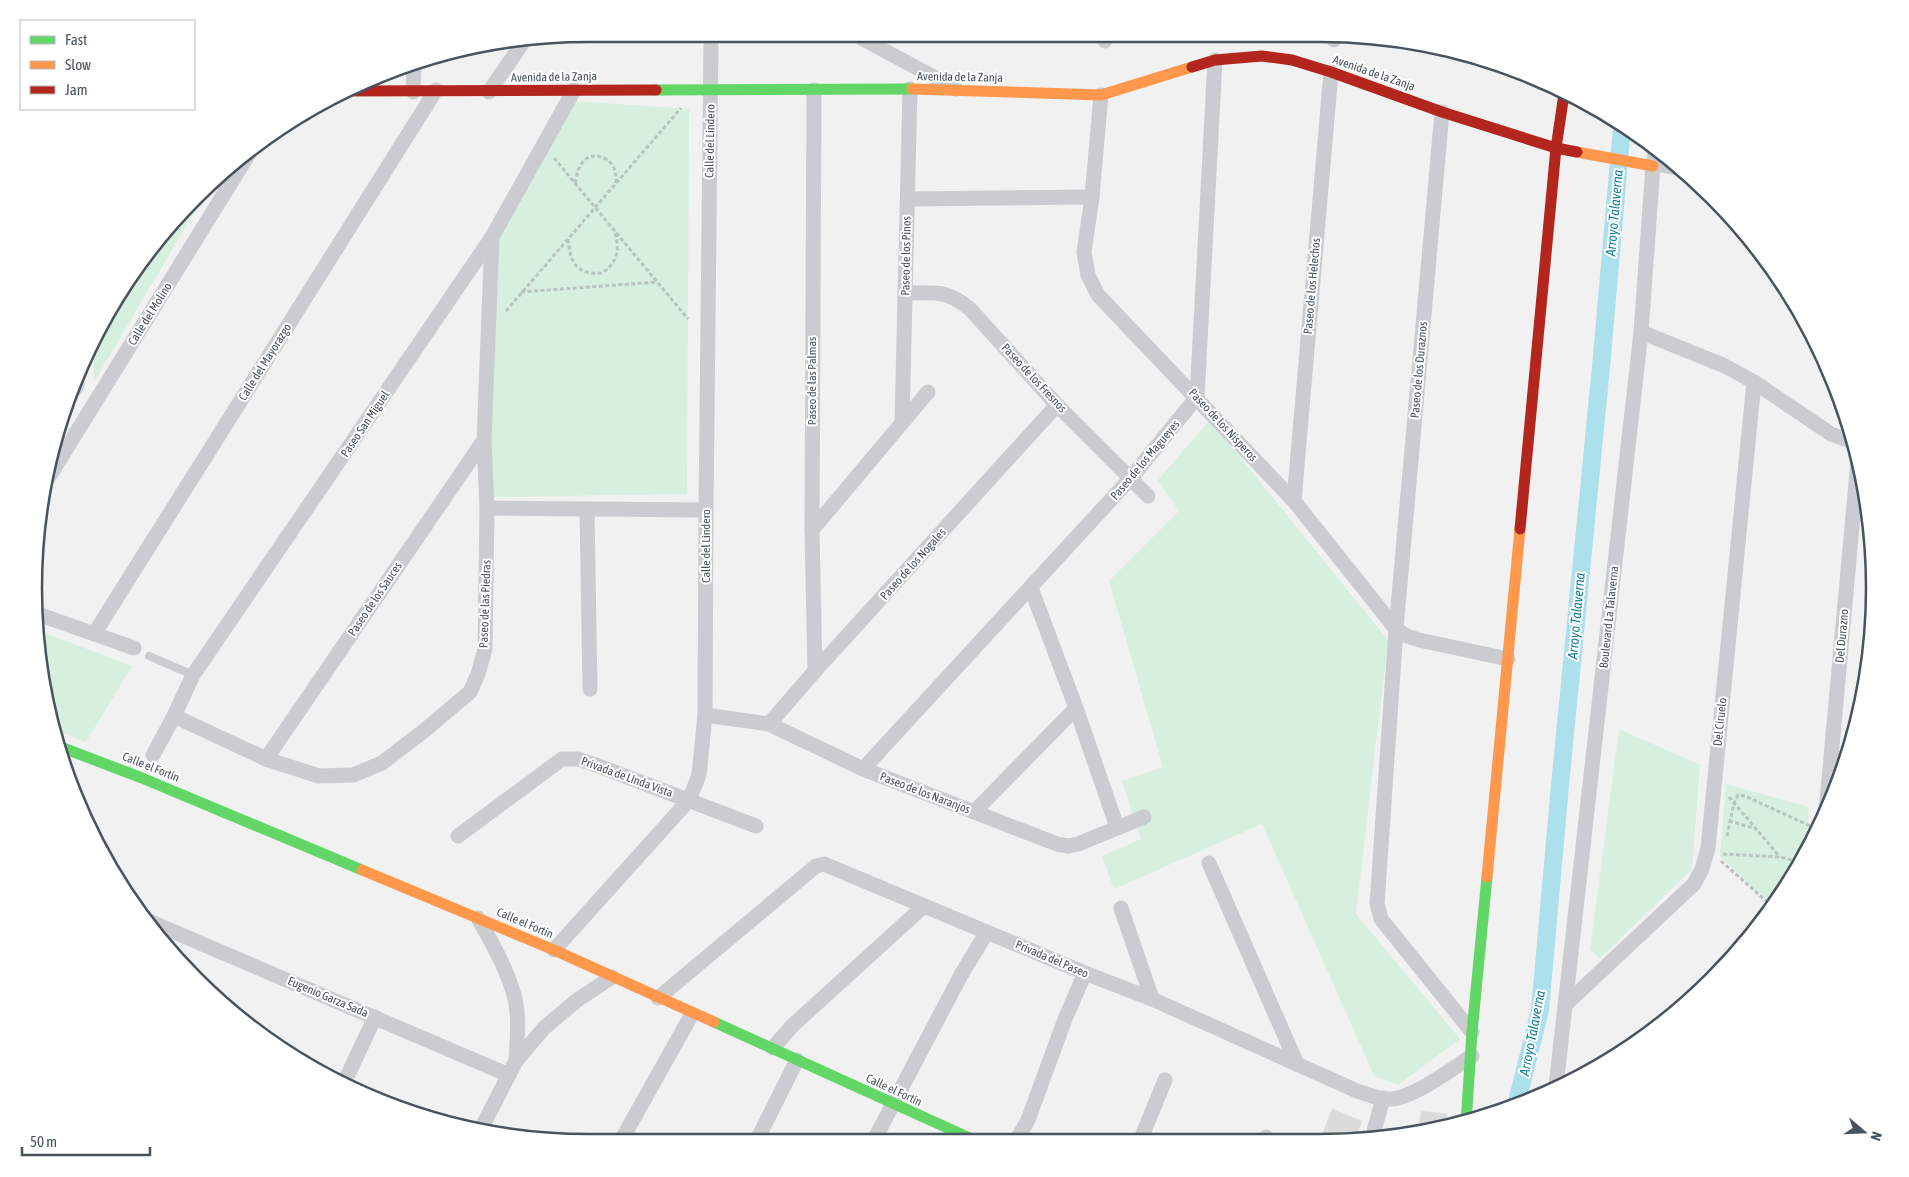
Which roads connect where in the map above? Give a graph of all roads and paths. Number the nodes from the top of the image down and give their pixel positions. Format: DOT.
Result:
graph roads {
  1 [pos="711,42"];
  2 [pos="870,42"];
  3 [pos="519,47"];
  4 [pos="1215,60"];
  5 [pos="414,71"];
  6 [pos="1331,72"];
  7 [pos="710,89"];
  8 [pos="436,90"];
  9 [pos="574,90"];
  10 [pos="814,90"];
  11 [pos="910,90"];
  12 [pos="958,90"];
  13 [pos="364,91"];
  14 [pos="414,92"];
  15 [pos="488,92"];
  16 [pos="1101,95"];
  17 [pos="1563,100"];
  18 [pos="681,108"];
  19 [pos="1442,112"];
  20 [pos="1556,148"];
  21 [pos="552,154"];
  22 [pos="1655,156"];
  23 [pos="1653,166"];
  24 [pos="240,168"];
  25 [pos="1672,171"];
  26 [pos="575,182"];
  27 [pos="616,184"];
  28 [pos="1092,197"];
  29 [pos="908,199"];
  30 [pos="615,231"];
  31 [pos="492,237"];
  32 [pos="568,239"];
  33 [pos="658,282"];
  34 [pos="521,292"];
  35 [pos="906,293"];
  36 [pos="505,312"];
  37 [pos="688,319"];
  38 [pos="1641,332"];
  39 [pos="1754,382"];
  40 [pos="928,392"];
  41 [pos="1197,397"];
  42 [pos="1057,405"];
  43 [pos="902,423"];
  44 [pos="1846,439"];
  45 [pos="484,440"];
  46 [pos="57,463"];
  47 [pos="1130,479"];
  48 [pos="1856,482"];
  49 [pos="1148,496"];
  50 [pos="1294,501"];
  51 [pos="487,508"];
  52 [pos="587,508"];
  53 [pos="706,510"];
  54 [pos="812,530"];
  55 [pos="1031,588"];
  56 [pos="44,615"];
  57 [pos="1396,629"];
  58 [pos="94,634"];
  59 [pos="134,648"];
  60 [pos="149,656"];
  61 [pos="1508,659"];
  62 [pos="815,671"];
  63 [pos="193,675"];
  64 [pos="590,689"];
  65 [pos="1076,708"];
  66 [pos="706,715"];
  67 [pos="174,716"];
  68 [pos="769,724"];
  69 [pos="67,749"];
  70 [pos="153,755"];
  71 [pos="266,759"];
  72 [pos="863,769"];
  73 [pos="1715,779"];
  74 [pos="1828,789"];
  75 [pos="689,800"];
  76 [pos="1734,803"];
  77 [pos="974,812"];
  78 [pos="1711,815"];
  79 [pos="1144,817"];
  80 [pos="1730,821"];
  81 [pos="756,826"];
  82 [pos="1117,827"];
  83 [pos="1812,827"];
  84 [pos="1755,828"];
  85 [pos="458,836"];
  86 [pos="1726,837"];
  87 [pos="1725,846"];
  88 [pos="1708,848"];
  89 [pos="1723,854"];
  90 [pos="1780,858"];
  91 [pos="1721,861"];
  92 [pos="1794,861"];
  93 [pos="1209,863"];
  94 [pos="1767,902"];
  95 [pos="924,906"];
  96 [pos="1121,908"];
  97 [pos="478,918"];
  98 [pos="159,925"];
  99 [pos="987,932"];
  100 [pos="554,950"];
  101 [pos="1085,974"];
  102 [pos="612,977"];
  103 [pos="658,998"];
  104 [pos="1152,999"];
  105 [pos="1566,1004"];
  106 [pos="692,1014"];
  107 [pos="375,1017"];
  108 [pos="1472,1032"];
  109 [pos="773,1048"];
  110 [pos="1472,1056"];
  111 [pos="516,1060"];
  112 [pos="797,1060"];
  113 [pos="1297,1064"];
  114 [pos="509,1075"];
  115 [pos="346,1078"];
  116 [pos="1165,1080"];
  117 [pos="1557,1080"];
  118 [pos="1383,1098"];
  119 [pos="892,1104"];
  120 [pos="1467,1115"];
  121 [pos="483,1124"];
  122 [pos="1374,1131"];
  123 [pos="625,1134"];
  124 [pos="760,1134"];
  125 [pos="877,1134"];
  126 [pos="960,1134"];
  127 [pos="1020,1134"];
  128 [pos="1143,1134"];
  1 -- 7 [label="street, Calle del Lindero"];
  2 -- 12 [label="street"];
  3 -- 15 [label="street"];
  4 -- 6 [label="street, Avenida de la Zanja"];
  4 -- 16 [label="street, Avenida de la Zanja"];
  4 -- 41 [label="street"];
  5 -- 14 [label="street"];
  6 -- 19 [label="street, Avenida de la Zanja"];
  6 -- 50 [label="street, Paseo de los Helechos"];
  7 -- 9 [label="street, Avenida de la Zanja"];
  7 -- 10 [label="street, Avenida de la Zanja"];
  7 -- 53 [label="street, Calle del Lindero"];
  8 -- 14 [label="street, Avenida de la Zanja"];
  8 -- 15 [label="street, Avenida de la Zanja"];
  8 -- 58 [label="street, Calle del Mayorazgo"];
  9 -- 15 [label="street, Avenida de la Zanja"];
  9 -- 31 [label="street, Paseo San Miguel"];
  10 -- 11 [label="street, Avenida de la Zanja"];
  10 -- 54 [label="street, Paseo de las Palmas"];
  11 -- 12 [label="street, Avenida de la Zanja"];
  11 -- 29 [label="street, Paseo de los Pinos"];
  12 -- 16 [label="street, Avenida de la Zanja"];
  13 -- 14 [label="street, Avenida de la Zanja"];
  16 -- 28 [label="street, Paseo de los Nísperos"];
  17 -- 20 [label="street"];
  18 -- 27 [label="path"];
  19 -- 20 [label="street, Avenida de la Zanja"];
  19 -- 57 [label="street, Paseo de los Duraznos"];
  20 -- 23 [label="street, Avenida de la Zanja"];
  20 -- 61 [label="street"];
  21 -- 26 [label="path"];
  22 -- 23 [label="street, Boulevard La Talaverna"];
  23 -- 25 [label="lane"];
  23 -- 38 [label="street, Boulevard La Talaverna"];
  24 -- 46 [label="street, Calle del Molino"];
  26 -- 27 [label="path"];
  26 -- 30 [label="path"];
  27 -- 32 [label="path"];
  28 -- 29 [label="street"];
  28 -- 41 [label="street, Paseo de los Nísperos"];
  29 -- 35 [label="street, Paseo de los Pinos"];
  30 -- 32 [label="path"];
  30 -- 33 [label="path"];
  31 -- 45 [label="street, Paseo de las Piedras"];
  31 -- 63 [label="street, Paseo San Miguel"];
  32 -- 34 [label="path"];
  33 -- 34 [label="path"];
  33 -- 37 [label="path"];
  34 -- 36 [label="path"];
  35 -- 42 [label="street, Paseo de los Fresnos"];
  35 -- 43 [label="street, Paseo de los Pinos"];
  38 -- 39 [label="street"];
  38 -- 105 [label="street, Boulevard La Talaverna"];
  39 -- 44 [label="street"];
  39 -- 73 [label="street, Del Ciruelo"];
  40 -- 43 [label="street"];
  41 -- 47 [label="street, Paseo de los Magueyes"];
  41 -- 50 [label="street, Paseo de los Nísperos"];
  42 -- 47 [label="street, Paseo de los Fresnos"];
  42 -- 62 [label="street, Paseo de los Nogales"];
  43 -- 54 [label="street"];
  45 -- 51 [label="street, Paseo de las Piedras"];
  45 -- 71 [label="street, Paseo de los Sauces"];
  47 -- 49 [label="street, Paseo de los Fresnos"];
  47 -- 55 [label="street, Paseo de los Magueyes"];
  48 -- 74 [label="street, Del Durazno"];
  50 -- 57 [label="street, Paseo de los Nísperos"];
  51 -- 52 [label="street"];
  51 -- 71 [label="street, Paseo de las Piedras"];
  52 -- 53 [label="street"];
  52 -- 64 [label="street"];
  53 -- 66 [label="street, Calle del Lindero"];
  54 -- 62 [label="street, Paseo de las Palmas"];
  55 -- 65 [label="street"];
  55 -- 72 [label="street, Paseo de los Magueyes"];
  56 -- 58 [label="street"];
  57 -- 61 [label="street, Paseo de los Nísperos"];
  57 -- 108 [label="street, Paseo de los Duraznos"];
  58 -- 59 [label="street"];
  60 -- 63 [label="lane"];
  61 -- 108 [label="street"];
  62 -- 68 [label="street, Paseo de los Nogales"];
  63 -- 67 [label="street, Paseo San Miguel"];
  65 -- 77 [label="street"];
  65 -- 82 [label="street"];
  66 -- 68 [label="street, Paseo de los Naranjos"];
  66 -- 75 [label="street, Calle del Lindero"];
  67 -- 70 [label="street, Paseo San Miguel"];
  67 -- 71 [label="street, Paseo de las Piedras"];
  68 -- 72 [label="street, Paseo de los Naranjos"];
  69 -- 97 [label="street, Calle el Fortín"];
  72 -- 77 [label="street, Paseo de los Naranjos"];
  73 -- 76 [label="path"];
  73 -- 78 [label="street, Del Ciruelo"];
  75 -- 81 [label="street, Privada de LInda Vista"];
  75 -- 85 [label="street, Privada de LInda Vista"];
  75 -- 100 [label="street, Calle del Lindero"];
  76 -- 80 [label="path"];
  76 -- 83 [label="path"];
  76 -- 84 [label="path"];
  77 -- 82 [label="street, Paseo de los Naranjos"];
  78 -- 80 [label="path"];
  78 -- 88 [label="street, Del Ciruelo"];
  79 -- 82 [label="street, Paseo de los Naranjos"];
  80 -- 84 [label="path"];
  80 -- 86 [label="path"];
  84 -- 90 [label="path"];
  87 -- 89 [label="path"];
  88 -- 91 [label="path"];
  88 -- 105 [label="street, Del Ciruelo"];
  89 -- 90 [label="path"];
  89 -- 91 [label="path"];
  90 -- 92 [label="path"];
  91 -- 94 [label="path"];
  93 -- 113 [label="street"];
  95 -- 99 [label="street, Privada del Paseo"];
  95 -- 103 [label="street, Privada del Paseo"];
  95 -- 109 [label="street"];
  96 -- 104 [label="street"];
  97 -- 100 [label="street, Calle el Fortín"];
  97 -- 111 [label="street"];
  98 -- 107 [label="street, Eugenio Garza Sada"];
  99 -- 101 [label="street, Privada del Paseo"];
  99 -- 119 [label="street"];
  100 -- 102 [label="street, Calle el Fortín"];
  101 -- 104 [label="street, Privada del Paseo"];
  101 -- 127 [label="street"];
  102 -- 103 [label="street, Calle el Fortín"];
  102 -- 111 [label="street"];
  103 -- 106 [label="street, Calle el Fortín"];
  104 -- 113 [label="street, Privada del Paseo"];
  105 -- 117 [label="street, Boulevard La Talaverna"];
  106 -- 109 [label="street, Calle el Fortín"];
  106 -- 123 [label="street"];
  107 -- 114 [label="street, Eugenio Garza Sada"];
  107 -- 115 [label="street"];
  108 -- 110 [label="street"];
  109 -- 112 [label="street, Calle el Fortín"];
  110 -- 118 [label="street, Privada del Paseo"];
  110 -- 120 [label="street"];
  111 -- 114 [label="street"];
  112 -- 119 [label="street, Calle el Fortín"];
  112 -- 124 [label="street"];
  113 -- 118 [label="street, Privada del Paseo"];
  114 -- 121 [label="street"];
  116 -- 128 [label="street"];
  118 -- 122 [label="street"];
  119 -- 125 [label="street"];
  119 -- 126 [label="street, Calle el Fortín"];
}
